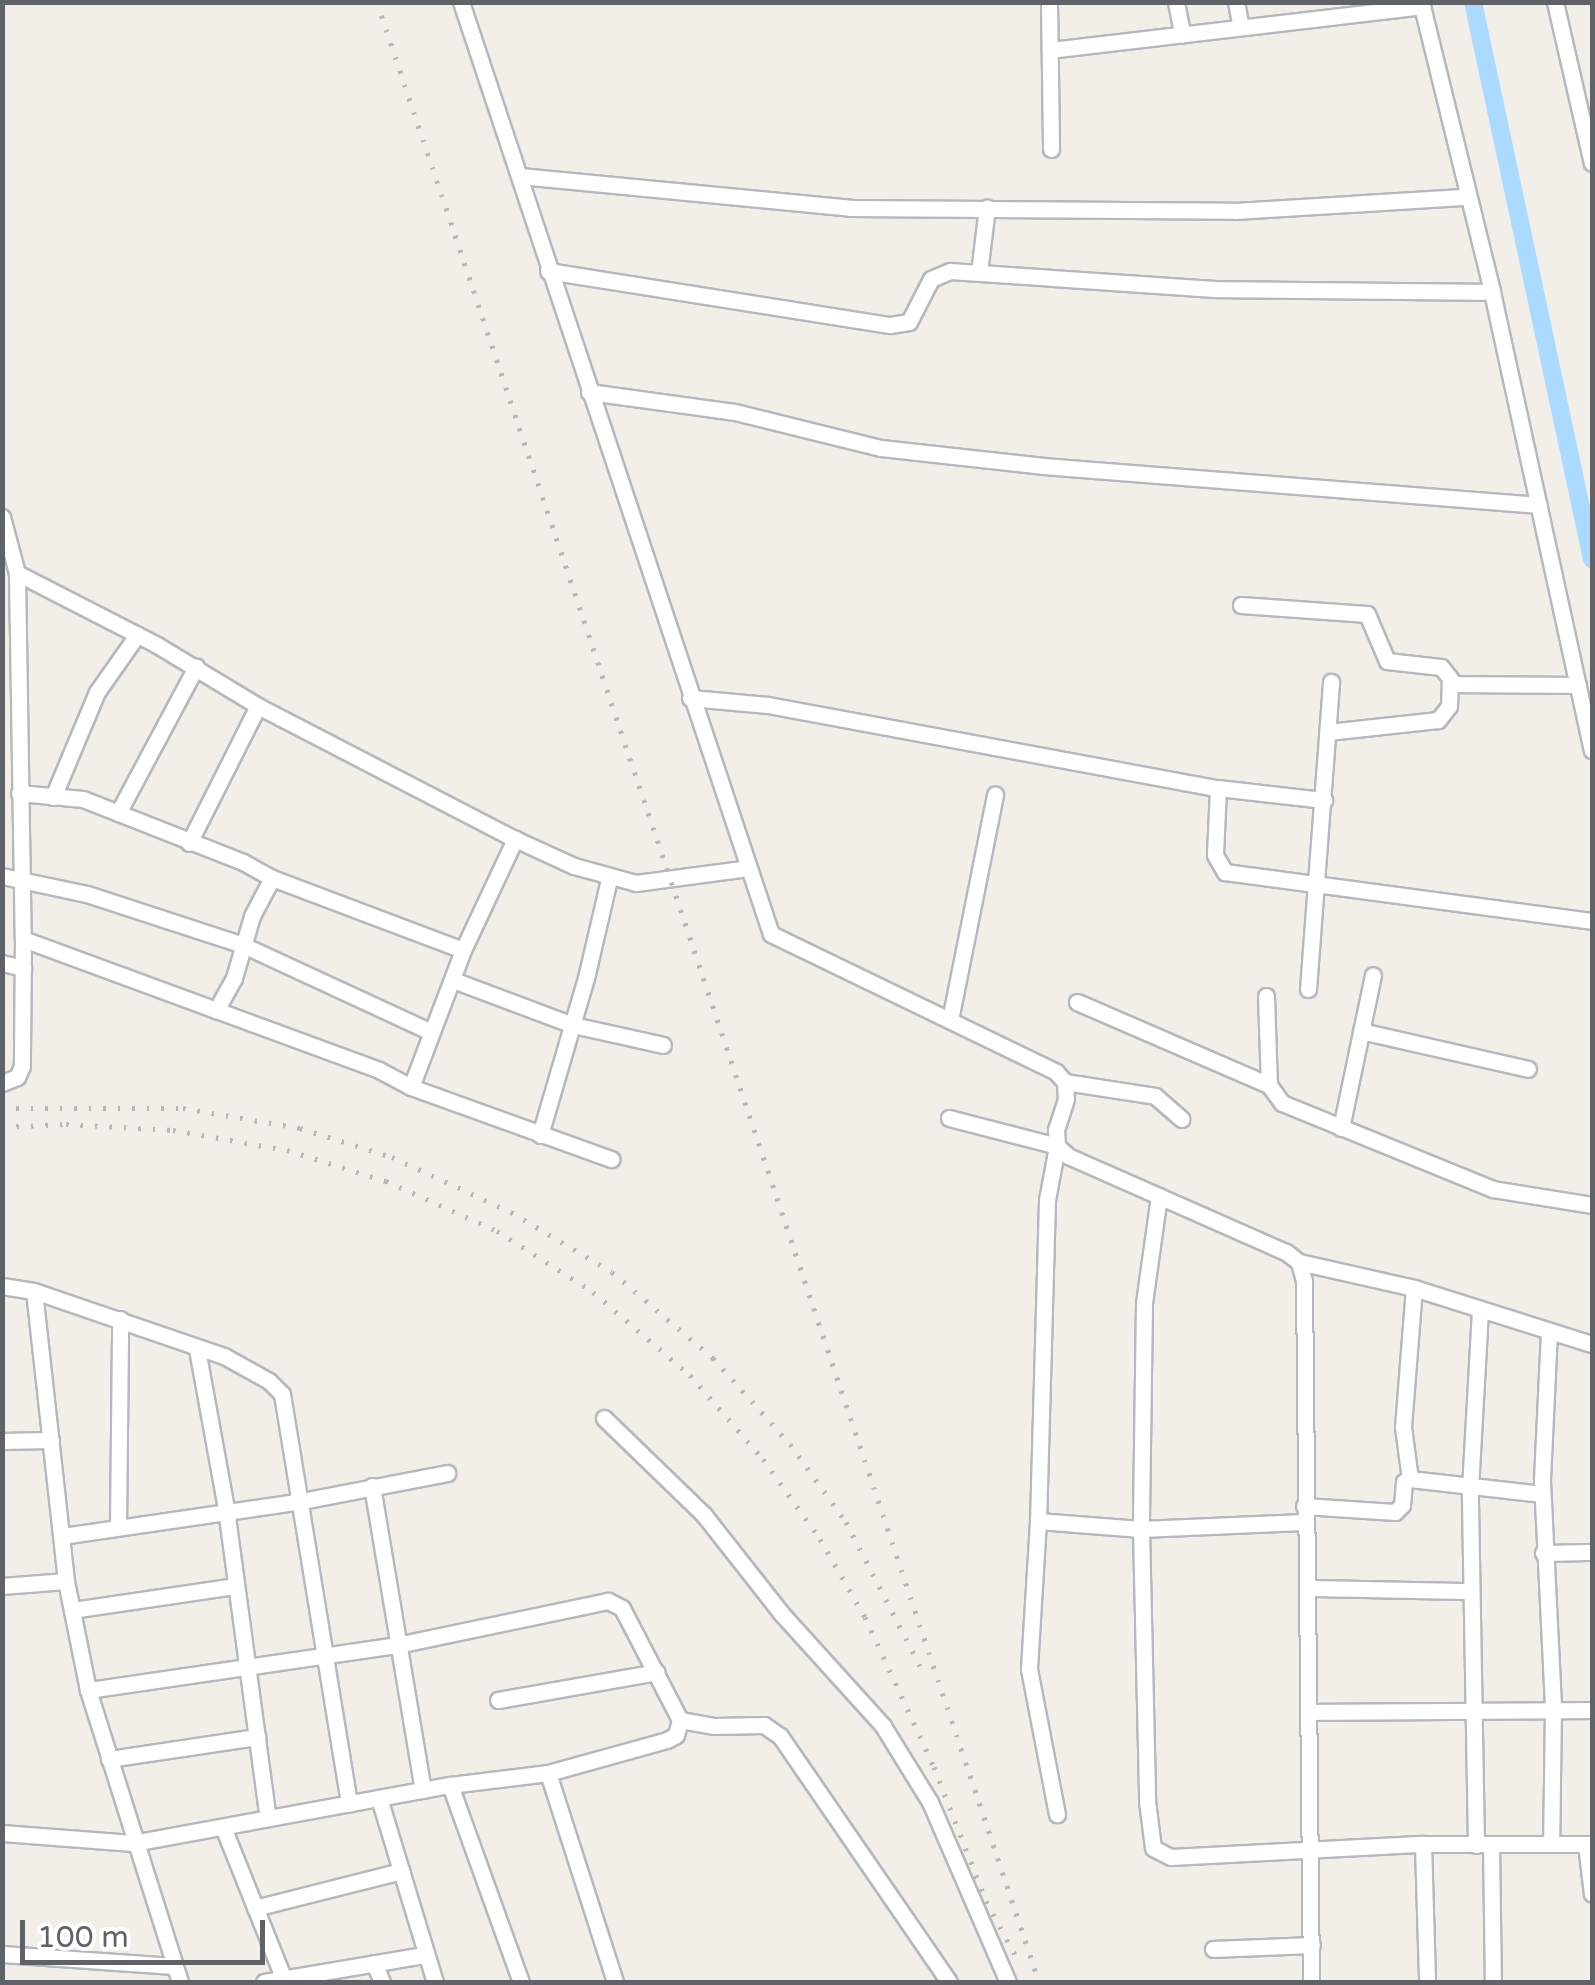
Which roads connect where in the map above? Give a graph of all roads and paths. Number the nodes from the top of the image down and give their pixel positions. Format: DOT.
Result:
graph roads {
  1 [pos="462,2"];
  2 [pos="1049,2"];
  3 [pos="1176,2"];
  4 [pos="1236,2"];
  5 [pos="1555,2"];
  6 [pos="1422,4"];
  7 [pos="1241,27"];
  8 [pos="1182,34"];
  9 [pos="1050,50"];
  10 [pos="1051,149"];
  11 [pos="1592,163"];
  12 [pos="520,176"];
  13 [pos="1467,197"];
  14 [pos="987,207"];
  15 [pos="548,271"];
  16 [pos="979,273"];
  17 [pos="1492,292"];
  18 [pos="589,392"];
  19 [pos="1538,505"];
  20 [pos="2,517"];
  21 [pos="17,573"];
  22 [pos="1240,605"];
  23 [pos="137,635"];
  24 [pos="196,666"];
  25 [pos="1331,682"];
  26 [pos="1450,684"];
  27 [pos="1578,685"];
  28 [pos="690,698"];
  29 [pos="258,706"];
  30 [pos="1328,732"];
  31 [pos="1592,750"];
  32 [pos="1218,788"];
  33 [pos="19,792"];
  34 [pos="995,794"];
  35 [pos="53,797"];
  36 [pos="1324,800"];
  37 [pos="118,814"];
  38 [pos="515,840"];
  39 [pos="189,844"];
  40 [pos="748,868"];
  41 [pos="2,876"];
  42 [pos="272,878"];
  43 [pos="609,879"];
  44 [pos="21,881"];
  45 [pos="1316,884"];
  46 [pos="1592,921"];
  47 [pos="24,939"];
  48 [pos="243,945"];
  49 [pos="463,950"];
  50 [pos="2,962"];
  51 [pos="23,968"];
  52 [pos="1373,975"];
  53 [pos="453,980"];
  54 [pos="1308,989"];
  55 [pos="1266,996"];
  56 [pos="1077,1002"];
  57 [pos="216,1010"];
  58 [pos="950,1020"];
  59 [pos="573,1025"];
  60 [pos="1362,1031"];
  61 [pos="431,1032"];
  62 [pos="663,1045"];
  63 [pos="22,1049"];
  64 [pos="2,1050"];
  65 [pos="1528,1068"];
  66 [pos="1065,1082"];
  67 [pos="2,1083"];
  68 [pos="1269,1085"];
  69 [pos="411,1087"];
  70 [pos="948,1118"];
  71 [pos="1181,1119"];
  72 [pos="1341,1128"];
  73 [pos="540,1135"];
  74 [pos="1058,1146"];
  75 [pos="611,1159"];
  76 [pos="1159,1196"];
  77 [pos="1592,1205"];
  78 [pos="1299,1262"];
  79 [pos="2,1286"];
  80 [pos="1414,1288"];
  81 [pos="34,1290"];
  82 [pos="1480,1312"];
  83 [pos="120,1318"];
  84 [pos="1549,1331"];
  85 [pos="1592,1344"];
  86 [pos="198,1348"];
  87 [pos="604,1418"];
  88 [pos="52,1440"];
  89 [pos="2,1441"];
  90 [pos="447,1474"];
  91 [pos="1410,1479"];
  92 [pos="372,1486"];
  93 [pos="1470,1488"];
  94 [pos="1542,1494"];
  95 [pos="302,1501"];
  96 [pos="226,1509"];
  97 [pos="1304,1514"];
  98 [pos="1038,1521"];
  99 [pos="118,1526"];
  100 [pos="1141,1529"];
  101 [pos="62,1536"];
  102 [pos="1592,1552"];
  103 [pos="1543,1553"];
  104 [pos="66,1581"];
  105 [pos="2,1586"];
  106 [pos="235,1586"];
  107 [pos="1307,1588"];
  108 [pos="1469,1592"];
  109 [pos="72,1610"];
  110 [pos="397,1645"];
  111 [pos="326,1654"];
  112 [pos="247,1667"];
  113 [pos="658,1672"];
  114 [pos="88,1690"];
  115 [pos="498,1700"];
  116 [pos="1553,1709"];
  117 [pos="1592,1710"];
  118 [pos="1308,1712"];
  119 [pos="1473,1713"];
  120 [pos="680,1720"];
  121 [pos="256,1738"];
  122 [pos="109,1758"];
  123 [pos="548,1773"];
  124 [pos="450,1785"];
  125 [pos="423,1790"];
  126 [pos="379,1798"];
  127 [pos="349,1804"];
  128 [pos="1057,1814"];
  129 [pos="268,1818"];
  130 [pos="223,1826"];
  131 [pos="2,1833"];
  132 [pos="133,1843"];
  133 [pos="1423,1844"];
  134 [pos="1550,1844"];
  135 [pos="1589,1844"];
  136 [pos="1484,1845"];
  137 [pos="1313,1850"];
  138 [pos="401,1871"];
  139 [pos="1592,1894"];
  140 [pos="255,1908"];
  141 [pos="1312,1945"];
  142 [pos="1213,1949"];
  143 [pos="2,1954"];
  144 [pos="424,1955"];
  145 [pos="374,1963"];
  146 [pos="174,1966"];
  147 [pos="284,1981"];
  148 [pos="180,1982"];
  149 [pos="264,1982"];
  150 [pos="382,1982"];
  151 [pos="435,1982"];
  152 [pos="522,1982"];
  153 [pos="615,1982"];
  154 [pos="949,1982"];
  155 [pos="1008,1982"];
  156 [pos="1311,1982"];
  157 [pos="1426,1982"];
  158 [pos="1493,1982"];
  1 -- 12 [label="street"];
  2 -- 9 [label="street"];
  3 -- 8 [label="street"];
  4 -- 7 [label="street"];
  5 -- 11 [label="street"];
  6 -- 7 [label="street"];
  6 -- 13 [label="street"];
  7 -- 8 [label="street"];
  8 -- 9 [label="street"];
  9 -- 10 [label="street"];
  12 -- 14 [label="street"];
  12 -- 15 [label="street"];
  13 -- 14 [label="street"];
  13 -- 17 [label="street"];
  14 -- 16 [label="street"];
  15 -- 16 [label="street"];
  15 -- 18 [label="street"];
  16 -- 17 [label="street"];
  17 -- 19 [label="street"];
  18 -- 19 [label="street"];
  18 -- 28 [label="street"];
  19 -- 27 [label="street"];
  20 -- 21 [label="street"];
  21 -- 23 [label="street"];
  21 -- 33 [label="street"];
  22 -- 26 [label="street"];
  23 -- 24 [label="street"];
  23 -- 35 [label="street"];
  24 -- 29 [label="street"];
  24 -- 37 [label="street"];
  25 -- 30 [label="street"];
  26 -- 27 [label="street"];
  26 -- 30 [label="street"];
  27 -- 31 [label="street"];
  28 -- 32 [label="street"];
  28 -- 40 [label="street"];
  29 -- 38 [label="street"];
  29 -- 39 [label="street"];
  30 -- 36 [label="street"];
  32 -- 36 [label="street"];
  32 -- 45 [label="street"];
  33 -- 35 [label="street"];
  33 -- 44 [label="street"];
  34 -- 58 [label="street"];
  35 -- 37 [label="street"];
  36 -- 45 [label="street"];
  37 -- 39 [label="street"];
  38 -- 43 [label="street"];
  38 -- 49 [label="street"];
  39 -- 42 [label="street"];
  40 -- 43 [label="street"];
  40 -- 58 [label="street"];
  41 -- 44 [label="street"];
  42 -- 48 [label="street"];
  42 -- 49 [label="street"];
  43 -- 59 [label="street"];
  44 -- 47 [label="street"];
  44 -- 48 [label="street"];
  45 -- 46 [label="street"];
  45 -- 54 [label="street"];
  47 -- 51 [label="street"];
  47 -- 57 [label="street"];
  48 -- 57 [label="street"];
  48 -- 61 [label="street"];
  49 -- 53 [label="street"];
  50 -- 51 [label="street"];
  51 -- 63 [label="street"];
  52 -- 60 [label="street"];
  53 -- 59 [label="street"];
  53 -- 61 [label="street"];
  55 -- 68 [label="street"];
  56 -- 68 [label="street"];
  57 -- 69 [label="street"];
  58 -- 66 [label="street"];
  59 -- 62 [label="street"];
  59 -- 73 [label="street"];
  60 -- 65 [label="street"];
  60 -- 72 [label="street"];
  61 -- 69 [label="street"];
  63 -- 64 [label="street"];
  63 -- 67 [label="street"];
  66 -- 71 [label="street"];
  66 -- 74 [label="street"];
  68 -- 72 [label="street"];
  69 -- 73 [label="street"];
  70 -- 74 [label="street"];
  72 -- 77 [label="street"];
  73 -- 75 [label="street"];
  74 -- 76 [label="street"];
  74 -- 98 [label="street"];
  76 -- 78 [label="street"];
  76 -- 100 [label="street"];
  78 -- 80 [label="street"];
  78 -- 97 [label="street"];
  79 -- 81 [label="street"];
  80 -- 82 [label="street"];
  80 -- 91 [label="street"];
  81 -- 83 [label="street"];
  81 -- 88 [label="street"];
  82 -- 84 [label="street"];
  82 -- 93 [label="street"];
  83 -- 86 [label="street"];
  83 -- 99 [label="street"];
  84 -- 85 [label="street"];
  84 -- 94 [label="street"];
  86 -- 95 [label="street"];
  86 -- 96 [label="street"];
  87 -- 155 [label="street"];
  88 -- 89 [label="street"];
  88 -- 101 [label="street"];
  90 -- 92 [label="street"];
  91 -- 93 [label="street"];
  91 -- 97 [label="street"];
  92 -- 95 [label="street"];
  92 -- 110 [label="street"];
  93 -- 94 [label="street"];
  93 -- 108 [label="street"];
  94 -- 103 [label="street"];
  95 -- 96 [label="street"];
  95 -- 111 [label="street"];
  96 -- 99 [label="street"];
  96 -- 106 [label="street"];
  97 -- 100 [label="street"];
  97 -- 107 [label="street"];
  98 -- 100 [label="street"];
  98 -- 128 [label="street"];
  99 -- 101 [label="street"];
  100 -- 137 [label="street"];
  101 -- 104 [label="street"];
  102 -- 103 [label="street"];
  103 -- 116 [label="street"];
  104 -- 105 [label="street"];
  104 -- 109 [label="street"];
  106 -- 109 [label="street"];
  106 -- 112 [label="street"];
  107 -- 108 [label="street"];
  107 -- 118 [label="street"];
  108 -- 119 [label="street"];
  109 -- 114 [label="street"];
  110 -- 111 [label="street"];
  110 -- 113 [label="street"];
  110 -- 125 [label="street"];
  111 -- 112 [label="street"];
  111 -- 127 [label="street"];
  112 -- 114 [label="street"];
  112 -- 121 [label="street"];
  113 -- 115 [label="street"];
  113 -- 120 [label="street"];
  114 -- 122 [label="street"];
  116 -- 117 [label="street"];
  116 -- 119 [label="street"];
  116 -- 134 [label="street"];
  118 -- 119 [label="street"];
  118 -- 137 [label="street"];
  119 -- 136 [label="street"];
  120 -- 123 [label="street"];
  120 -- 154 [label="street"];
  121 -- 122 [label="street"];
  121 -- 129 [label="street"];
  122 -- 132 [label="street"];
  123 -- 124 [label="street"];
  123 -- 153 [label="street"];
  124 -- 125 [label="street"];
  124 -- 152 [label="street"];
  125 -- 126 [label="street"];
  126 -- 127 [label="street"];
  126 -- 138 [label="street"];
  127 -- 129 [label="street"];
  129 -- 130 [label="street"];
  130 -- 132 [label="street"];
  130 -- 140 [label="street"];
  131 -- 132 [label="street"];
  132 -- 146 [label="street"];
  133 -- 136 [label="street"];
  133 -- 137 [label="street"];
  133 -- 157 [label="street"];
  134 -- 135 [label="street"];
  134 -- 136 [label="street"];
  135 -- 139 [label="street"];
  136 -- 158 [label="street"];
  137 -- 141 [label="street"];
  138 -- 140 [label="street"];
  138 -- 144 [label="street"];
  140 -- 147 [label="street"];
  141 -- 142 [label="street"];
  141 -- 156 [label="street"];
  143 -- 146 [label="street"];
  144 -- 145 [label="street"];
  144 -- 151 [label="street"];
  145 -- 147 [label="street"];
  145 -- 150 [label="street"];
  146 -- 148 [label="street"];
  147 -- 149 [label="street"];
}
